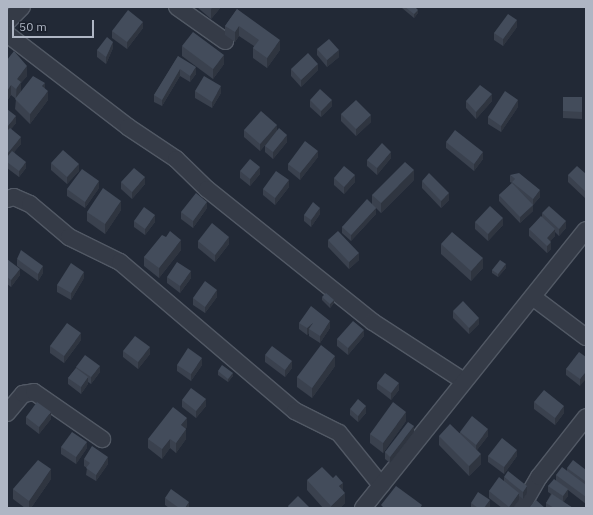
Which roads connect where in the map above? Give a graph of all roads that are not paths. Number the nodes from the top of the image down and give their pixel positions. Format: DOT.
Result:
graph roads {
  1 [pos="22,7"];
  2 [pos="177,7"];
  3 [pos="7,22"];
  4 [pos="7,34"];
  5 [pos="225,41"];
  6 [pos="7,198"];
  7 [pos="586,230"];
  8 [pos="534,298"];
  9 [pos="586,337"];
  10 [pos="464,381"];
  11 [pos="7,413"];
  12 [pos="586,418"];
  13 [pos="102,439"];
  14 [pos="381,485"];
  15 [pos="363,508"];
  16 [pos="521,508"];
  1 -- 3 [label="street"];
  2 -- 5 [label="street"];
  4 -- 10 [label="street"];
  6 -- 14 [label="street"];
  7 -- 8 [label="street"];
  8 -- 9 [label="street"];
  8 -- 10 [label="street"];
  10 -- 14 [label="street"];
  11 -- 13 [label="street"];
  12 -- 16 [label="street"];
  14 -- 15 [label="street"];
}
